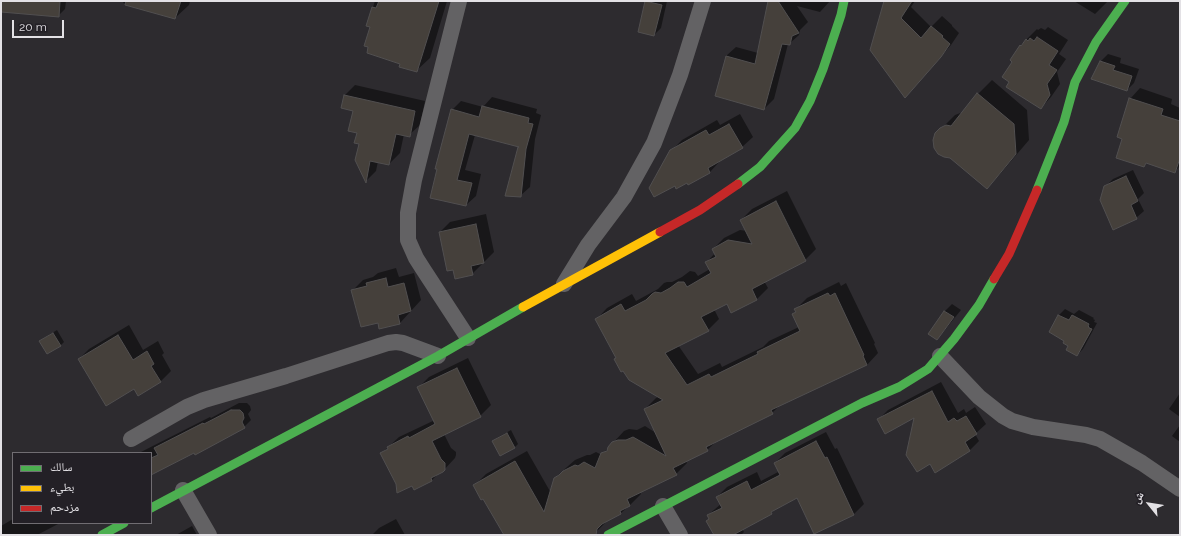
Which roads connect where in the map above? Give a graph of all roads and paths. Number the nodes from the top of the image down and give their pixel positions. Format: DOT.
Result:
graph roads {
  1 [pos="460,1"];
  2 [pos="704,1"];
  3 [pos="844,1"];
  4 [pos="1125,1"];
  5 [pos="564,284"];
  6 [pos="468,338"];
  7 [pos="438,356"];
  8 [pos="940,356"];
  9 [pos="131,439"];
  10 [pos="1180,489"];
  11 [pos="183,490"];
  12 [pos="663,506"];
  13 [pos="152,507"];
  14 [pos="122,524"];
  15 [pos="102,535"];
  16 [pos="209,535"];
  17 [pos="608,535"];
  18 [pos="680,535"];
  1 -- 6 [label="street"];
  2 -- 5 [label="street"];
  3 -- 5 [label="street"];
  4 -- 8 [label="street"];
  5 -- 6 [label="street"];
  6 -- 7 [label="street"];
  7 -- 9 [label="street"];
  7 -- 11 [label="street"];
  8 -- 10 [label="street"];
  8 -- 12 [label="street"];
  11 -- 13 [label="street"];
  11 -- 16 [label="street"];
  12 -- 17 [label="street"];
  12 -- 18 [label="street"];
  14 -- 15 [label="street"];
}
